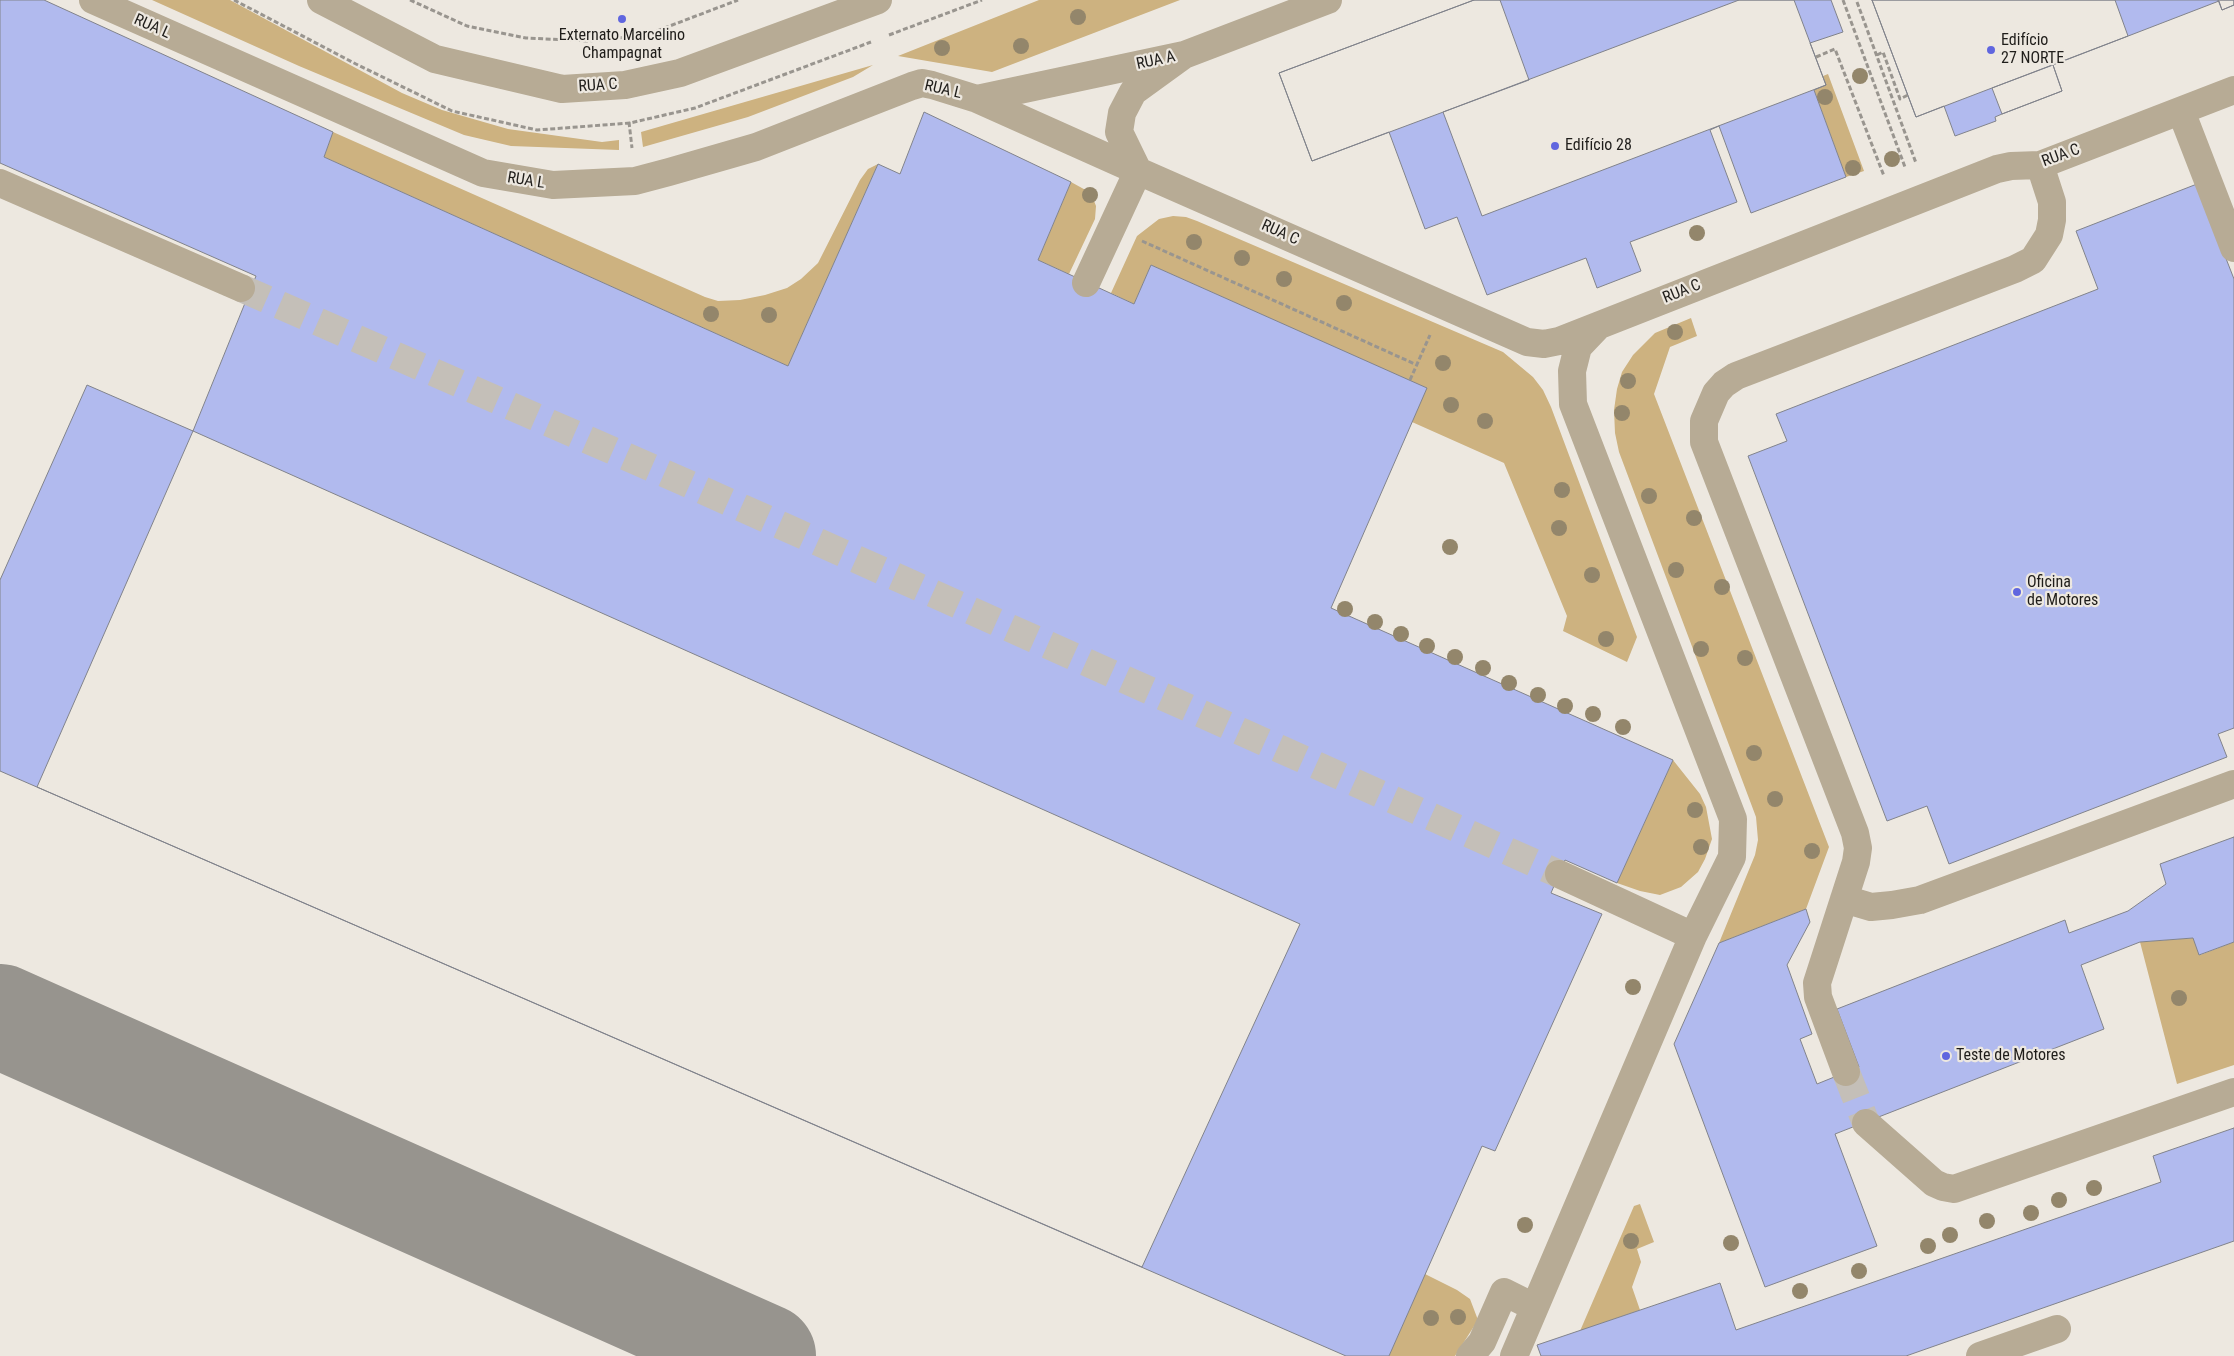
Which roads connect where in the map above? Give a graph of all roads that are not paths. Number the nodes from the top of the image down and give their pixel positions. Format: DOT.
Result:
graph roads {
  1 [pos="93,0"];
  2 [pos="321,0"];
  3 [pos="878,0"];
  4 [pos="1328,0"];
  5 [pos="1184,55"];
  6 [pos="2234,90"];
  7 [pos="977,99"];
  8 [pos="2181,111"];
  9 [pos="2040,165"];
  10 [pos="1138,171"];
  11 [pos="0,183"];
  12 [pos="2234,248"];
  13 [pos="1086,283"];
  14 [pos="241,288"];
  15 [pos="1598,326"];
  16 [pos="1527,342"];
  17 [pos="1573,404"];
  18 [pos="2234,784"];
  19 [pos="1559,874"];
  20 [pos="1844,899"];
  21 [pos="1693,936"];
  22 [pos="1846,1072"];
  23 [pos="2234,1092"];
  24 [pos="1866,1123"];
  25 [pos="1534,1307"];
  26 [pos="2057,1329"];
  27 [pos="1470,1356"];
  28 [pos="1514,1356"];
  29 [pos="1980,1356"];
  1 -- 7 [label="street, RUA L"];
  2 -- 3 [label="street, RUA C"];
  4 -- 5 [label="street, RUA A"];
  5 -- 7 [label="street, RUA A"];
  5 -- 10 [label="street"];
  6 -- 8 [label="street, RUA C"];
  7 -- 10 [label="street, RUA C"];
  8 -- 9 [label="street, RUA C"];
  8 -- 12 [label="street"];
  9 -- 15 [label="street, RUA C"];
  9 -- 20 [label="street"];
  10 -- 13 [label="street"];
  10 -- 16 [label="street, RUA C"];
  11 -- 14 [label="street"];
  15 -- 16 [label="street, RUA C"];
  15 -- 17 [label="street"];
  16 -- 17 [label="street"];
  17 -- 21 [label="street"];
  18 -- 20 [label="street"];
  19 -- 21 [label="street"];
  20 -- 22 [label="street"];
  21 -- 25 [label="street"];
  23 -- 24 [label="street"];
  25 -- 27 [label="street"];
  25 -- 28 [label="street"];
  26 -- 29 [label="street"];
}
